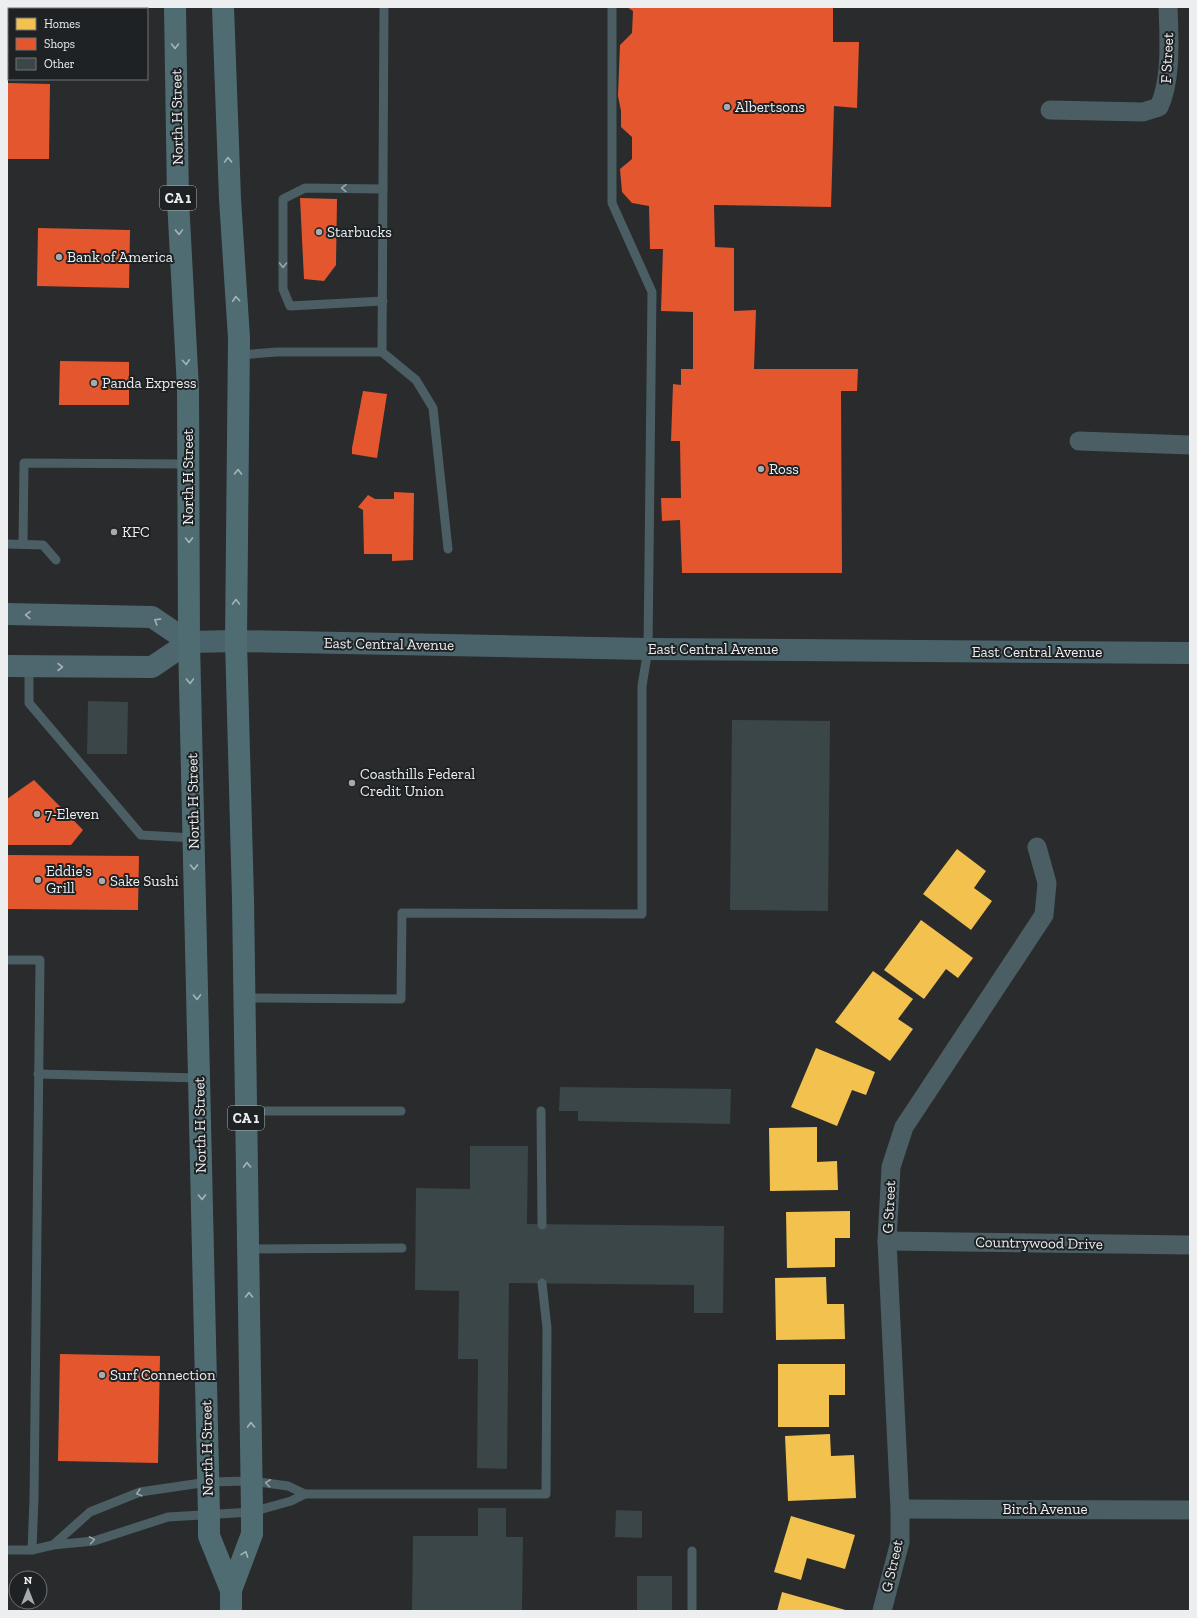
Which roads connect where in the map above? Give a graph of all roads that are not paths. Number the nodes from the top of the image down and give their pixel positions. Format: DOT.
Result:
graph roads {
  1 [pos="175,7"];
  2 [pos="223,7"];
  3 [pos="384,7"];
  4 [pos="612,7"];
  5 [pos="1168,7"];
  6 [pos="1050,110"];
  7 [pos="383,189"];
  8 [pos="383,302"];
  9 [pos="382,352"];
  10 [pos="239,355"];
  11 [pos="1079,441"];
  12 [pos="1190,445"];
  13 [pos="188,464"];
  14 [pos="7,544"];
  15 [pos="23,544"];
  16 [pos="448,549"];
  17 [pos="56,560"];
  18 [pos="7,614"];
  19 [pos="236,641"];
  20 [pos="189,642"];
  21 [pos="648,649"];
  22 [pos="1190,653"];
  23 [pos="7,666"];
  24 [pos="29,667"];
  25 [pos="194,838"];
  26 [pos="1038,847"];
  27 [pos="7,960"];
  28 [pos="245,998"];
  29 [pos="38,1074"];
  30 [pos="199,1078"];
  31 [pos="246,1111"];
  32 [pos="401,1111"];
  33 [pos="541,1111"];
  34 [pos="542,1224"];
  35 [pos="887,1241"];
  36 [pos="1190,1245"];
  37 [pos="402,1248"];
  38 [pos="248,1249"];
  39 [pos="542,1283"];
  40 [pos="251,1481"];
  41 [pos="208,1482"];
  42 [pos="305,1494"];
  43 [pos="900,1509"];
  44 [pos="1190,1510"];
  45 [pos="252,1512"];
  46 [pos="208,1514"];
  47 [pos="53,1545"];
  48 [pos="7,1550"];
  49 [pos="32,1550"];
  50 [pos="692,1551"];
  51 [pos="231,1601"];
  52 [pos="692,1611"];
  53 [pos="882,1611"];
  1 -- 13 [label="highway, North H Street / CA 1, one-way"];
  10 -- 2 [label="highway, North H Street / CA 1, one-way"];
  3 -- 7 [label="lane"];
  4 -- 21 [label="lane"];
  5 -- 6 [label="street, F Street"];
  7 -- 8 [label="lane"];
  7 -- 8 [label="lane, one-way"];
  8 -- 9 [label="lane"];
  9 -- 10 [label="lane"];
  9 -- 16 [label="lane"];
  19 -- 10 [label="highway, North H Street / CA 1, one-way"];
  11 -- 12 [label="street"];
  13 -- 15 [label="lane"];
  13 -- 20 [label="highway, North H Street / CA 1, one-way"];
  14 -- 15 [label="lane"];
  15 -- 17 [label="lane"];
  20 -- 18 [label="main road, one-way"];
  19 -- 20 [label="main road, East Central Avenue"];
  19 -- 21 [label="main road, East Central Avenue"];
  19 -- 28 [label="highway, North H Street / CA 1"];
  24 -- 20 [label="main road, one-way"];
  20 -- 25 [label="highway, North H Street / CA 1, one-way"];
  21 -- 22 [label="main road, East Central Avenue"];
  21 -- 28 [label="lane"];
  23 -- 24 [label="main road"];
  24 -- 25 [label="lane"];
  25 -- 30 [label="highway, North H Street / CA 1, one-way"];
  26 -- 35 [label="street, G Street"];
  27 -- 29 [label="lane"];
  28 -- 31 [label="highway, North H Street / CA 1"];
  29 -- 30 [label="lane"];
  29 -- 49 [label="lane"];
  30 -- 41 [label="highway, North H Street / CA 1, one-way"];
  31 -- 32 [label="lane"];
  38 -- 31 [label="highway, North H Street / CA 1, one-way"];
  33 -- 34 [label="lane"];
  35 -- 36 [label="street, Countrywood Drive"];
  35 -- 43 [label="street, G Street"];
  37 -- 38 [label="lane"];
  40 -- 38 [label="highway, North H Street / CA 1, one-way"];
  39 -- 42 [label="lane"];
  40 -- 41 [label="lane"];
  42 -- 40 [label="lane, one-way"];
  40 -- 45 [label="highway, North H Street / CA 1"];
  41 -- 46 [label="highway, North H Street / CA 1"];
  41 -- 47 [label="lane, one-way"];
  42 -- 45 [label="lane"];
  43 -- 44 [label="street, Birch Avenue"];
  43 -- 53 [label="street, G Street"];
  45 -- 46 [label="lane"];
  51 -- 45 [label="highway, North H Street / CA 1, one-way"];
  47 -- 46 [label="lane, one-way"];
  46 -- 51 [label="highway, North H Street / CA 1"];
  47 -- 49 [label="lane"];
  48 -- 49 [label="lane"];
  50 -- 52 [label="lane"];
}
